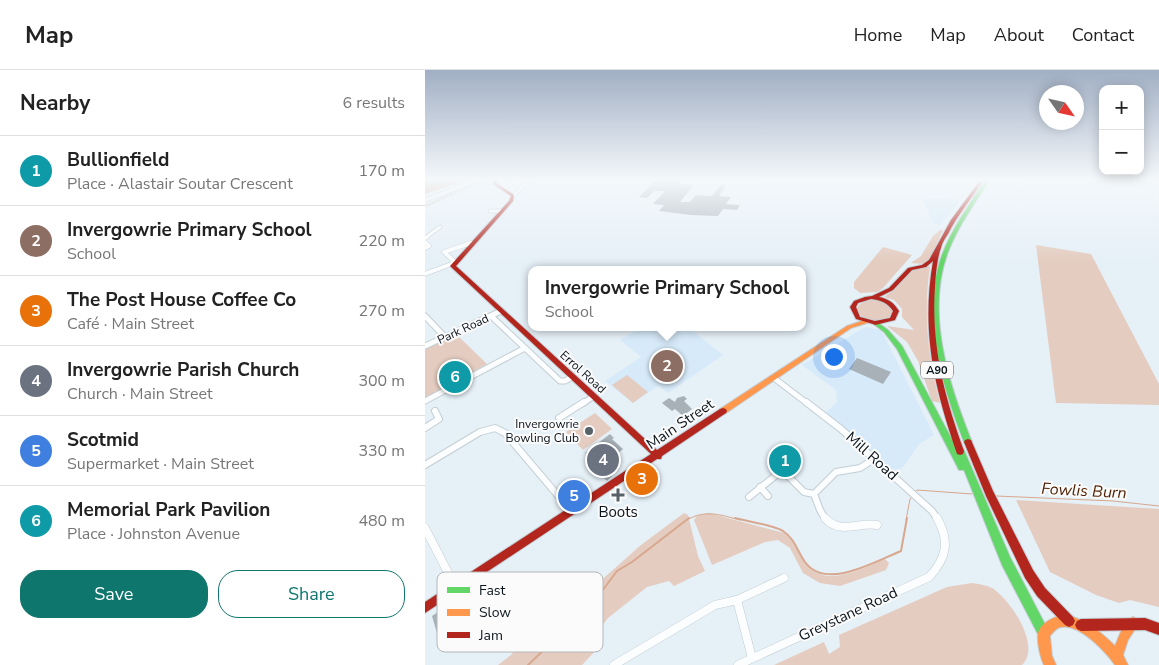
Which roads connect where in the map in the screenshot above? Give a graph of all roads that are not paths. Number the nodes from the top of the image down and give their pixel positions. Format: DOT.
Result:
graph roads {
  1 [pos="505,207"];
  2 [pos="963,207"];
  3 [pos="972,207"];
  4 [pos="490,211"];
  5 [pos="501,211"];
  6 [pos="440,226"];
  7 [pos="425,240"];
  8 [pos="471,243"];
  9 [pos="425,248"];
  10 [pos="938,249"];
  11 [pos="454,262"];
  12 [pos="425,274"];
  13 [pos="875,297"];
  14 [pos="501,311"];
  15 [pos="425,316"];
  16 [pos="491,316"];
  17 [pos="857,316"];
  18 [pos="865,322"];
  19 [pos="877,324"];
  20 [pos="849,327"];
  21 [pos="445,337"];
  22 [pos="425,346"];
  23 [pos="525,348"];
  24 [pos="572,377"];
  25 [pos="774,378"];
  26 [pos="594,396"];
  27 [pos="425,401"];
  28 [pos="435,411"];
  29 [pos="559,418"];
  30 [pos="425,428"];
  31 [pos="658,456"];
  32 [pos="874,459"];
  33 [pos="425,465"];
  34 [pos="760,487"];
  35 [pos="974,487"];
  36 [pos="814,494"];
  37 [pos="749,496"];
  38 [pos="768,496"];
  39 [pos="572,512"];
  40 [pos="877,525"];
  41 [pos="425,528"];
  42 [pos="946,551"];
  43 [pos="448,572"];
  44 [pos="480,572"];
  45 [pos="784,578"];
  46 [pos="437,600"];
  47 [pos="737,600"];
  48 [pos="425,608"];
  49 [pos="1069,621"];
  50 [pos="1133,623"];
  51 [pos="1078,625"];
  52 [pos="1159,629"];
  53 [pos="1044,634"];
  54 [pos="1117,655"];
  55 [pos="752,658"];
  56 [pos="628,662"];
  57 [pos="614,665"];
  58 [pos="738,665"];
  59 [pos="1050,665"];
  60 [pos="1122,665"];
  1 -- 5 [label="main road"];
  2 -- 10 [label="main road, A90"];
  3 -- 49 [label="main road, A90"];
  4 -- 5 [label="street"];
  5 -- 8 [label="main road"];
  6 -- 7 [label="street"];
  7 -- 9 [label="street"];
  8 -- 11 [label="main road"];
  8 -- 11 [label="street"];
  10 -- 13 [label="main road"];
  10 -- 35 [label="main road, A90"];
  11 -- 12 [label="street"];
  11 -- 14 [label="main road, Errol Road"];
  13 -- 17 [label="main road, Main Street"];
  13 -- 19 [label="main road"];
  14 -- 16 [label="street, Park Road"];
  14 -- 24 [label="main road, Errol Road"];
  15 -- 21 [label="street"];
  16 -- 21 [label="street, Park Road"];
  16 -- 23 [label="street"];
  17 -- 18 [label="main road, Main Street"];
  17 -- 20 [label="main road, Main Street"];
  18 -- 19 [label="main road, Main Street"];
  18 -- 20 [label="main road, Main Street"];
  19 -- 35 [label="main road"];
  20 -- 25 [label="main road, Main Street"];
  21 -- 22 [label="street, Park Road"];
  23 -- 24 [label="street"];
  23 -- 27 [label="street"];
  24 -- 26 [label="main road, Errol Road"];
  25 -- 31 [label="main road, Main Street"];
  25 -- 32 [label="street, Mill Road"];
  26 -- 29 [label="street"];
  26 -- 31 [label="main road, Errol Road"];
  28 -- 30 [label="street"];
  31 -- 39 [label="main road, Main Street"];
  32 -- 36 [label="street"];
  32 -- 42 [label="street, Mill Road"];
  33 -- 39 [label="street"];
  34 -- 36 [label="street"];
  34 -- 37 [label="street"];
  34 -- 38 [label="street"];
  35 -- 53 [label="main road"];
  36 -- 40 [label="street"];
  39 -- 44 [label="main road, Main Street"];
  41 -- 43 [label="street"];
  42 -- 55 [label="street, Greystane Road"];
  45 -- 47 [label="street"];
  46 -- 48 [label="main road, Main Street"];
  47 -- 55 [label="street"];
  47 -- 56 [label="street"];
  49 -- 51 [label="main road, A90"];
  49 -- 53 [label="main road"];
  50 -- 51 [label="main road"];
  50 -- 52 [label="main road"];
  50 -- 54 [label="main road"];
  51 -- 54 [label="main road, A90"];
  53 -- 59 [label="main road"];
  54 -- 60 [label="main road, A90"];
  55 -- 58 [label="street, Greystane Road"];
  56 -- 57 [label="street"];
}
